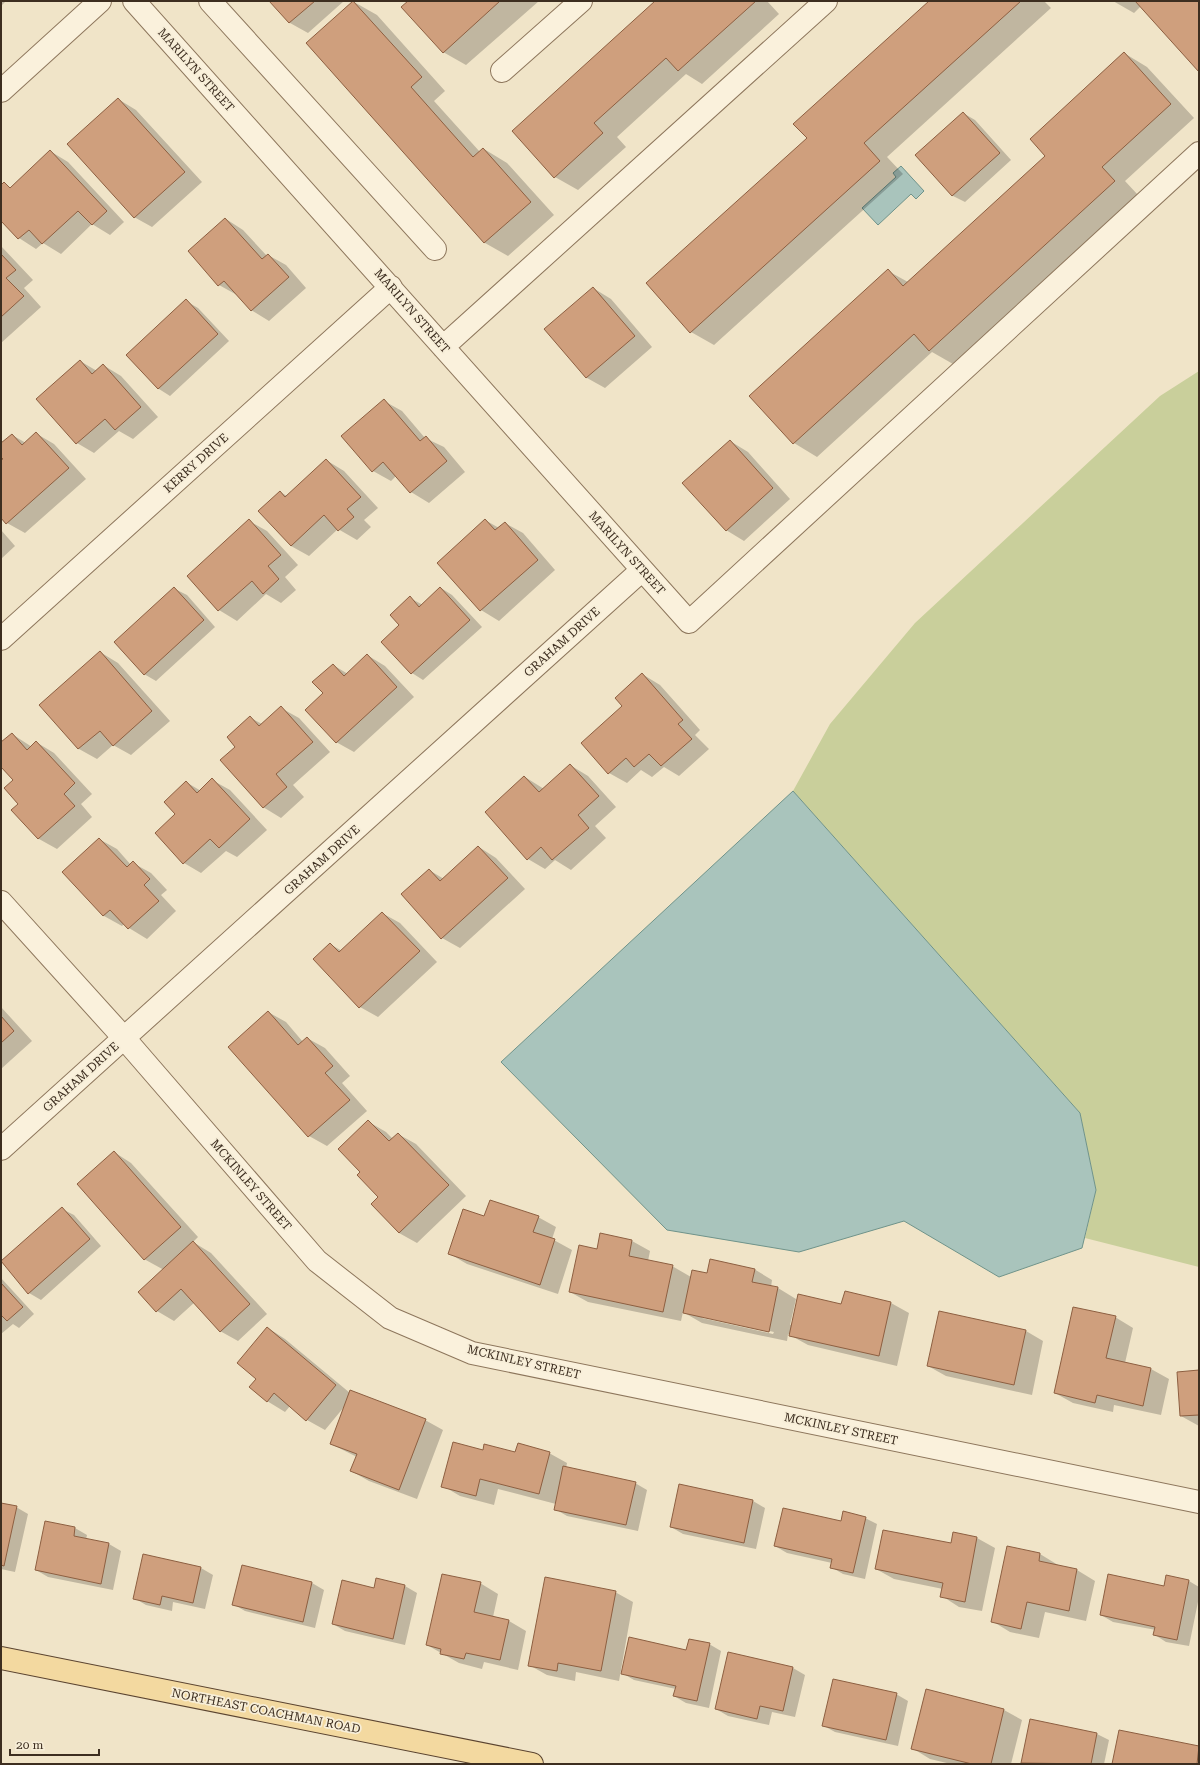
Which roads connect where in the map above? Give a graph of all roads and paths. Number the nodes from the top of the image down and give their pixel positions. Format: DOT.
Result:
graph roads {
  1 [pos="100,1"];
  2 [pos="134,1"];
  3 [pos="210,1"];
  4 [pos="581,1"];
  5 [pos="826,1"];
  6 [pos="502,70"];
  7 [pos="1,91"];
  8 [pos="1199,153"];
  9 [pos="435,249"];
  10 [pos="391,287"];
  11 [pos="443,347"];
  12 [pos="642,570"];
  13 [pos="1,639"];
  14 [pos="1,902"];
  15 [pos="124,1038"];
  16 [pos="1,1149"];
  17 [pos="1199,1502"];
  18 [pos="1,1659"];
  19 [pos="532,1764"];
  1 -- 7 [label="street"];
  2 -- 10 [label="street, MARILYN STREET"];
  3 -- 9 [label="street"];
  4 -- 6 [label="street"];
  5 -- 11 [label="street"];
  8 -- 12 [label="street, MARILYN STREET"];
  10 -- 11 [label="street, MARILYN STREET"];
  10 -- 13 [label="street, KERRY DRIVE"];
  11 -- 12 [label="street, MARILYN STREET"];
  12 -- 15 [label="street, GRAHAM DRIVE"];
  14 -- 15 [label="street, MCKINLEY STREET"];
  15 -- 16 [label="street, GRAHAM DRIVE"];
  15 -- 17 [label="street, MCKINLEY STREET"];
  18 -- 19 [label="main road, NORTHEAST COACHMAN ROAD"];
}
